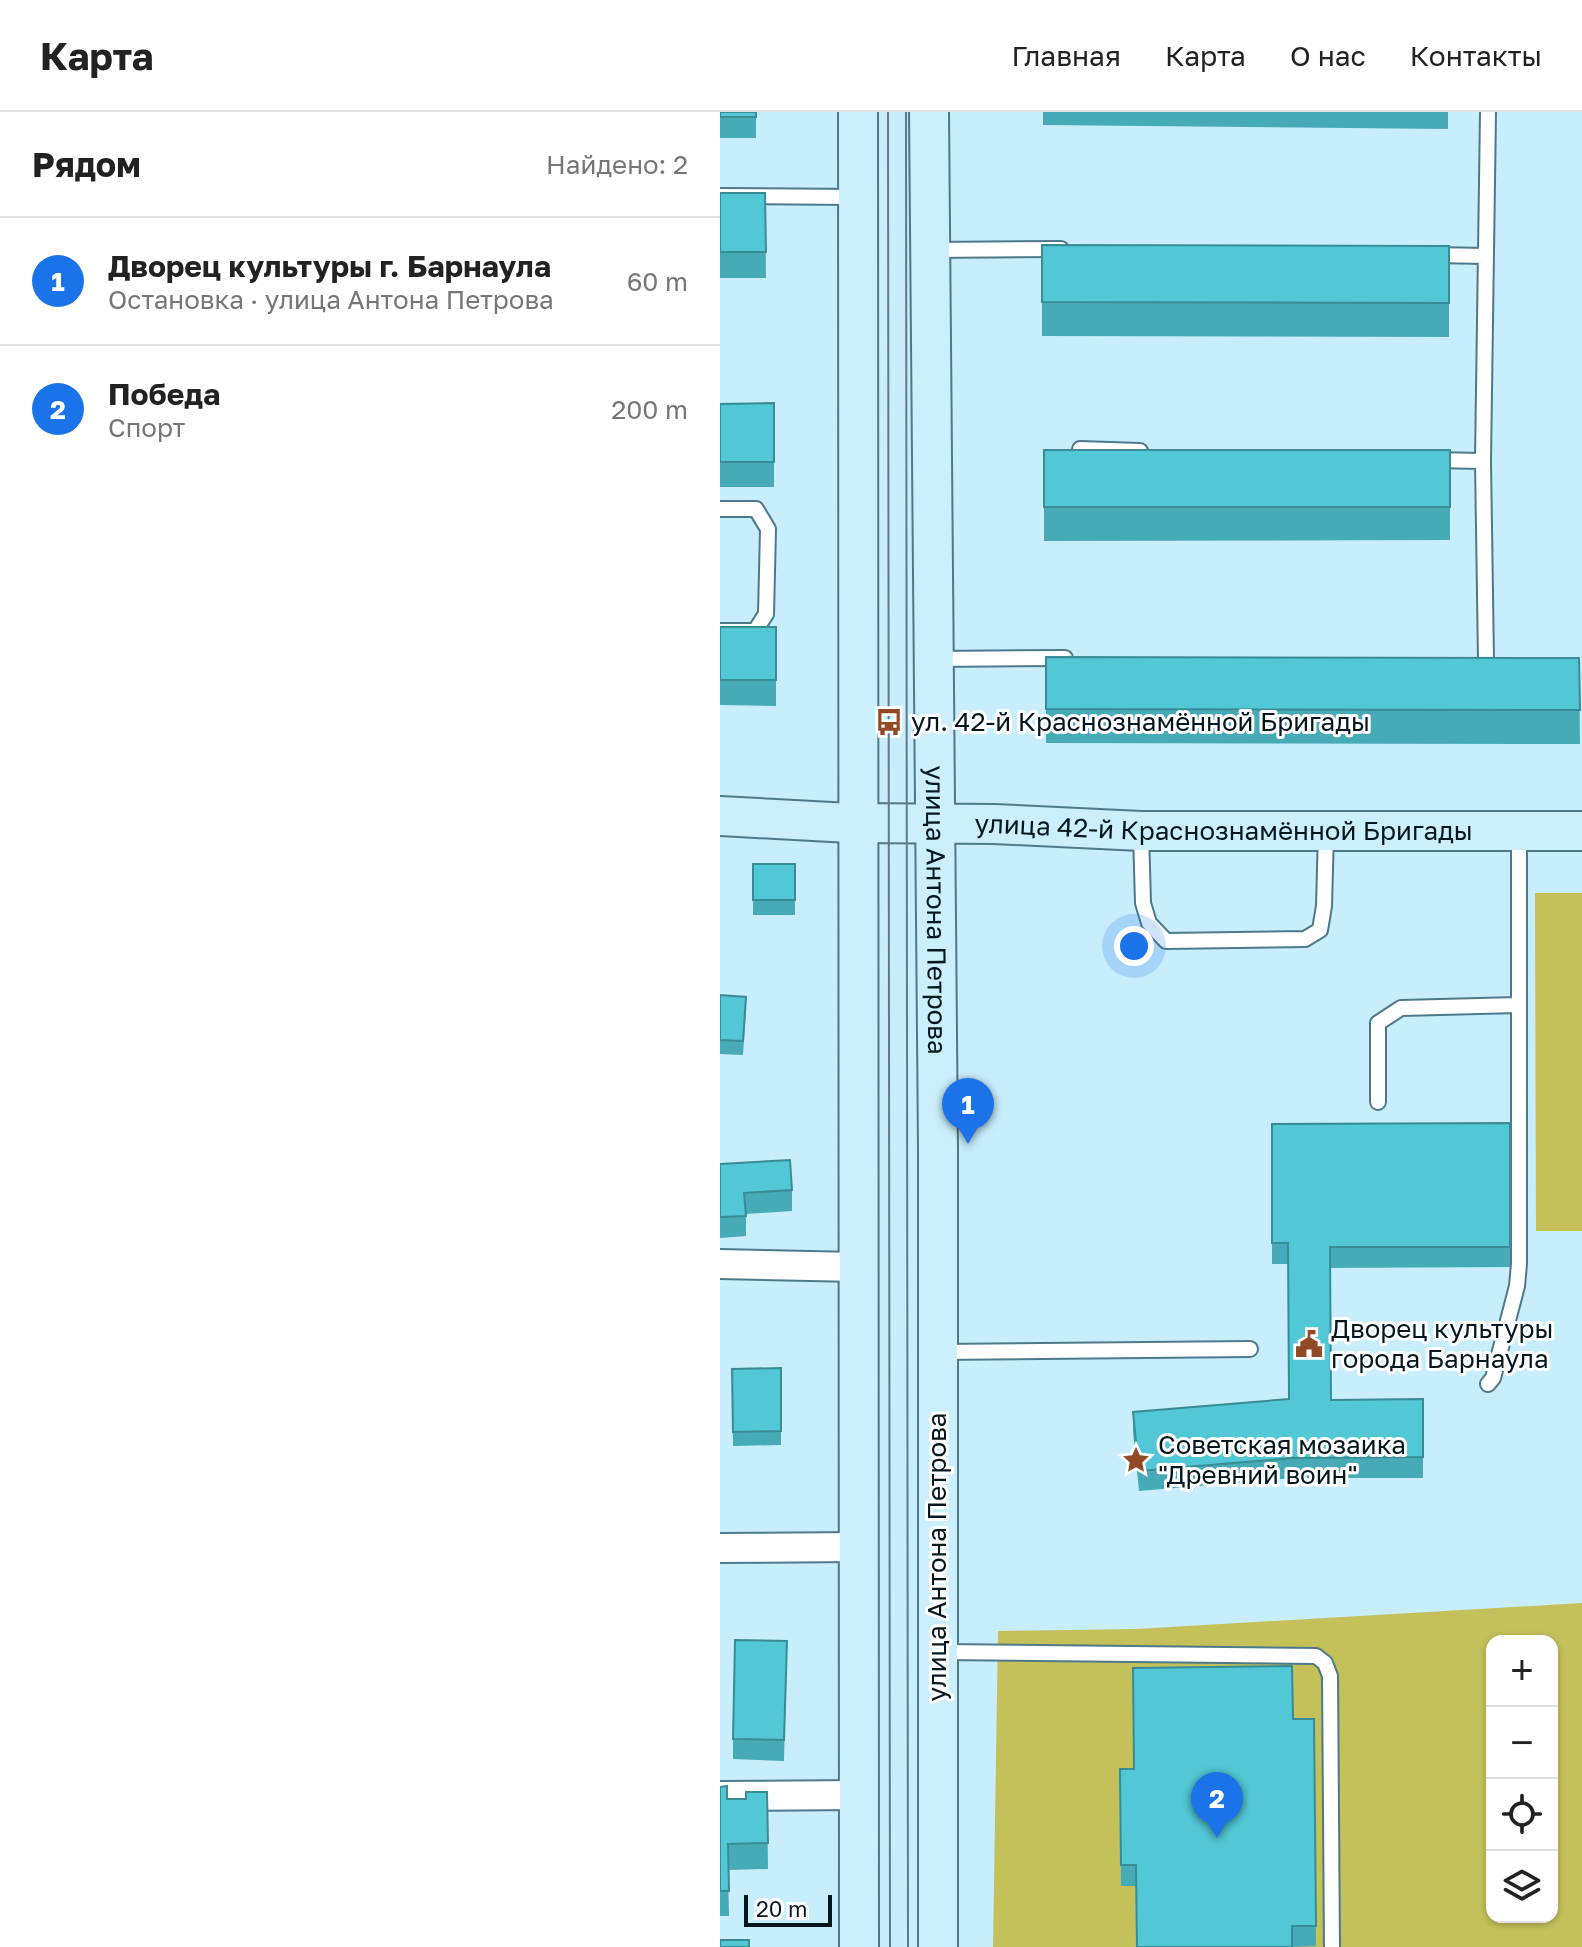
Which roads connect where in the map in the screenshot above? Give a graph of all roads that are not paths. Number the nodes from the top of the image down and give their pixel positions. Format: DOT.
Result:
graph roads {
  1 [pos="858,112"];
  2 [pos="929,112"];
  3 [pos="1488,112"];
  4 [pos="720,196"];
  5 [pos="858,197"];
  6 [pos="1082,249"];
  7 [pos="929,250"];
  8 [pos="1424,255"];
  9 [pos="1486,256"];
  10 [pos="1080,449"];
  11 [pos="1158,451"];
  12 [pos="1421,459"];
  13 [pos="1483,461"];
  14 [pos="720,509"];
  15 [pos="720,631"];
  16 [pos="1073,658"];
  17 [pos="934,659"];
  18 [pos="1470,660"];
  19 [pos="720,816"];
  20 [pos="858,823"];
  21 [pos="934,823"];
  22 [pos="1141,831"];
  23 [pos="1326,831"];
  24 [pos="1519,831"];
  25 [pos="1582,831"];
  26 [pos="1518,1005"];
  27 [pos="1378,1102"];
  28 [pos="720,1264"];
  29 [pos="858,1267"];
  30 [pos="1250,1349"];
  31 [pos="938,1352"];
  32 [pos="1488,1384"];
  33 [pos="859,1547"];
  34 [pos="720,1548"];
  35 [pos="937,1652"];
  36 [pos="859,1795"];
  37 [pos="720,1796"];
  38 [pos="859,1947"];
  39 [pos="938,1947"];
  40 [pos="1332,1947"];
  1 -- 5 [label="main road"];
  2 -- 7 [label="main road, улица Антона Петрова"];
  3 -- 9 [label="lane"];
  4 -- 5 [label="lane"];
  5 -- 20 [label="main road"];
  6 -- 7 [label="lane"];
  7 -- 17 [label="main road, улица Антона Петрова"];
  8 -- 9 [label="lane"];
  9 -- 13 [label="lane"];
  10 -- 11 [label="lane"];
  12 -- 13 [label="lane"];
  13 -- 18 [label="lane"];
  14 -- 15 [label="lane"];
  16 -- 17 [label="lane"];
  17 -- 21 [label="main road, улица Антона Петрова"];
  19 -- 20 [label="main road, улица 42-й Краснознамённой Бригады"];
  20 -- 21 [label="main road, улица 42-й Краснознамённой Бригады"];
  20 -- 29 [label="main road"];
  21 -- 22 [label="main road, улица 42-й Краснознамённой Бригады"];
  21 -- 31 [label="main road, улица Антона Петрова"];
  22 -- 23 [label="main road, улица 42-й Краснознамённой Бригады"];
  22 -- 23 [label="lane"];
  23 -- 24 [label="main road, улица 42-й Краснознамённой Бригады"];
  24 -- 25 [label="main road, улица 42-й Краснознамённой Бригады"];
  24 -- 26 [label="lane"];
  26 -- 27 [label="lane"];
  26 -- 32 [label="lane"];
  28 -- 29 [label="street"];
  29 -- 33 [label="main road"];
  30 -- 31 [label="lane"];
  31 -- 35 [label="main road, улица Антона Петрова"];
  33 -- 34 [label="street"];
  33 -- 36 [label="main road"];
  35 -- 39 [label="main road, улица Антона Петрова"];
  35 -- 40 [label="lane"];
  36 -- 37 [label="street"];
  36 -- 38 [label="main road"];
}
